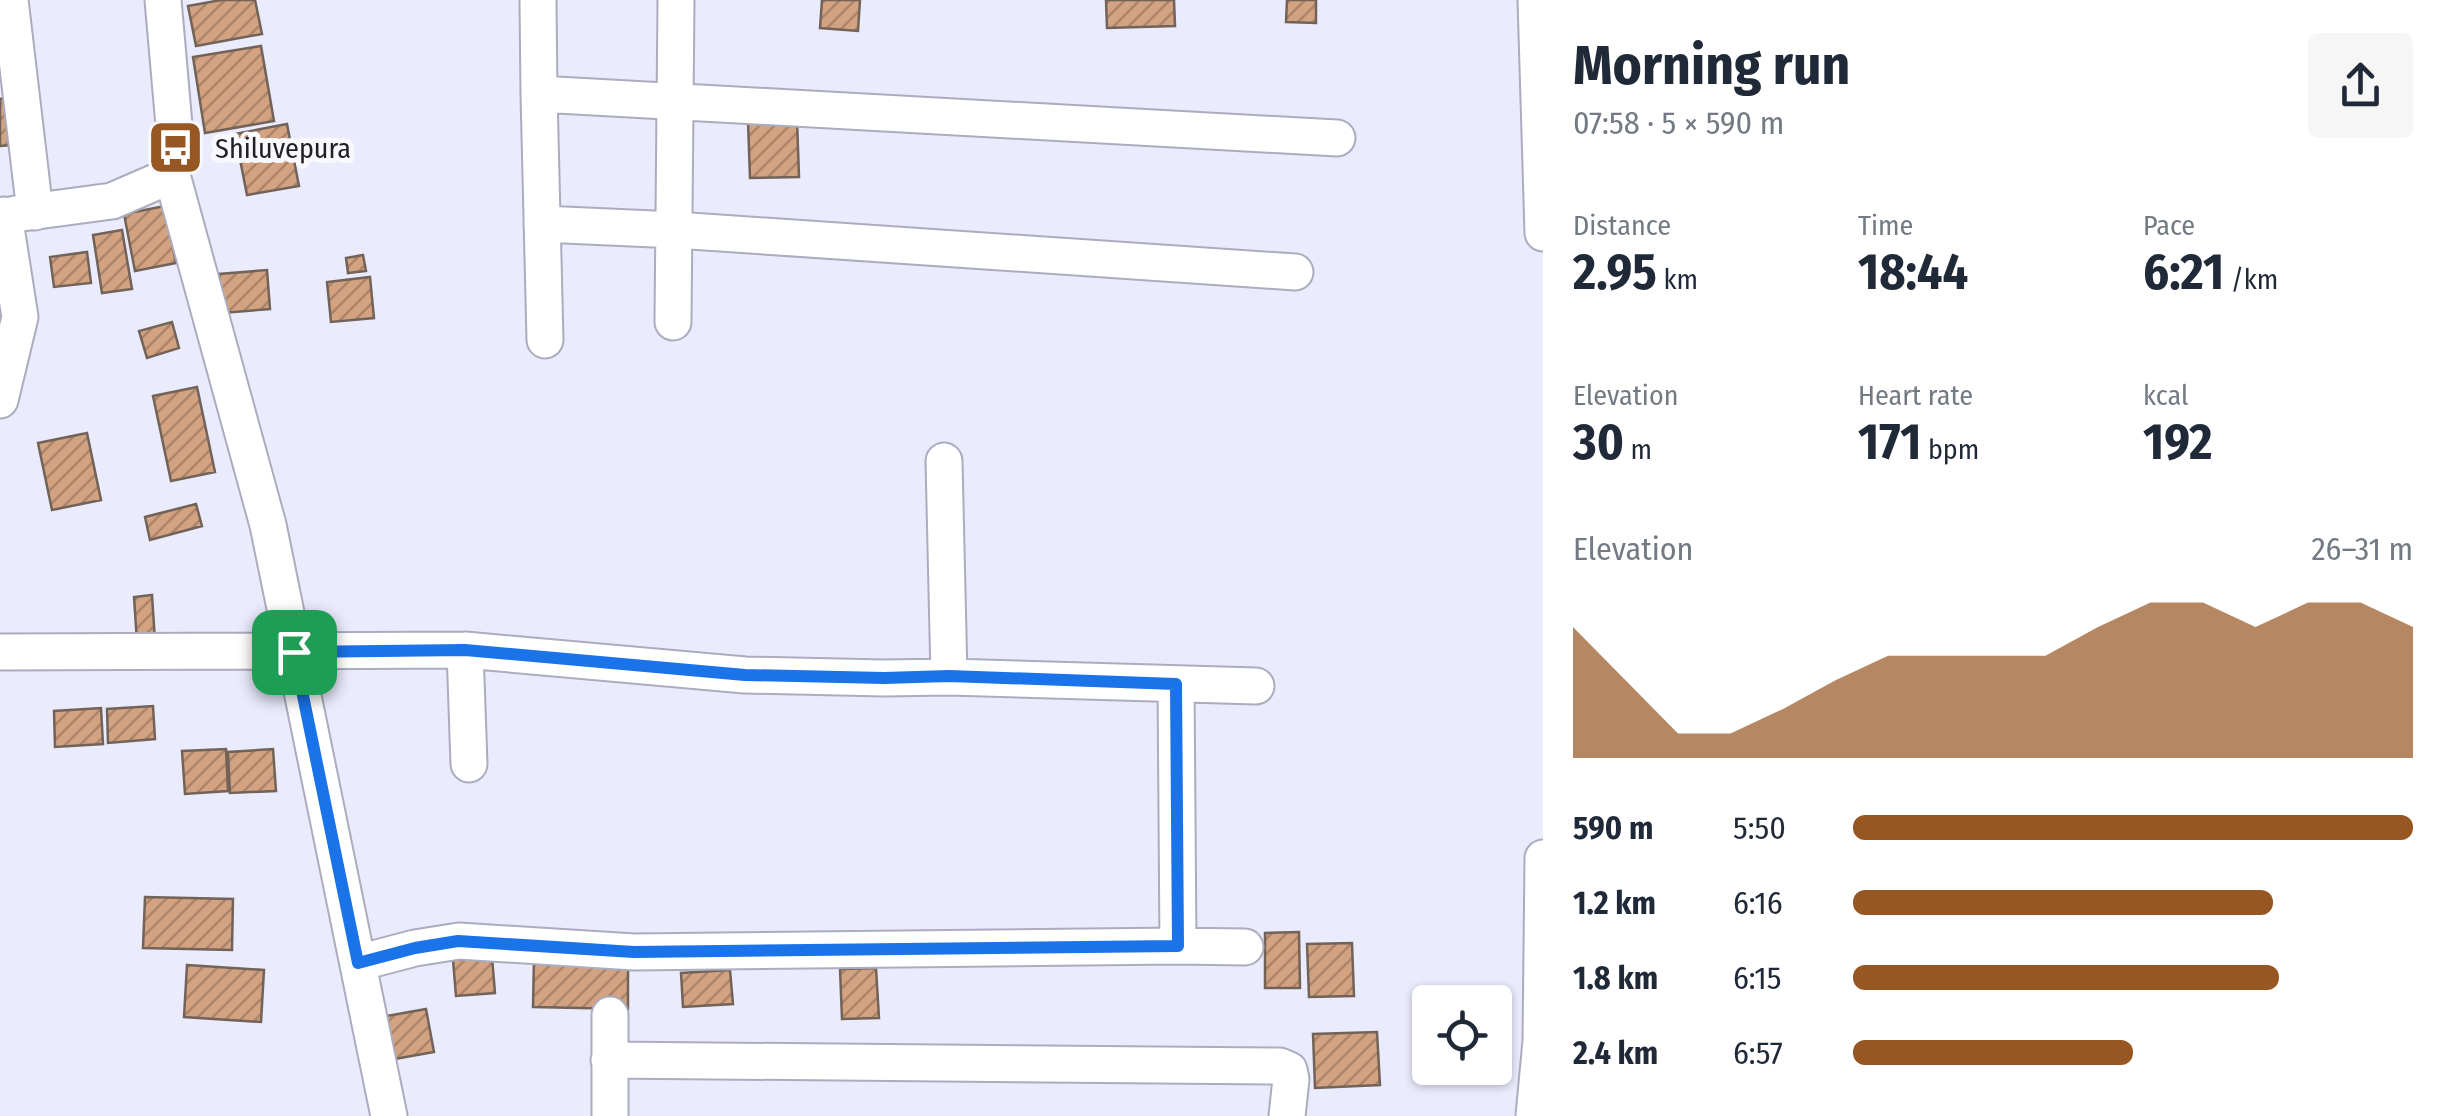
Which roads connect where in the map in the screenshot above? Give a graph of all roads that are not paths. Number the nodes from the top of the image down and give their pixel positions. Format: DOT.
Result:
graph roads {
  1 [pos="10,0"];
  2 [pos="163,0"];
  3 [pos="538,0"];
  4 [pos="676,0"];
  5 [pos="1536,0"];
  6 [pos="539,94"];
  7 [pos="674,102"];
  8 [pos="1337,138"];
  9 [pos="172,174"];
  10 [pos="13,214"];
  11 [pos="542,224"];
  12 [pos="676,230"];
  13 [pos="1543,234"];
  14 [pos="1294,272"];
  15 [pos="673,322"];
  16 [pos="545,340"];
  17 [pos="0,400"];
  18 [pos="944,461"];
  19 [pos="465,650"];
  20 [pos="0,652"];
  21 [pos="294,652"];
  22 [pos="949,676"];
  23 [pos="1176,684"];
  24 [pos="1256,686"];
  25 [pos="469,764"];
  26 [pos="1543,858"];
  27 [pos="1178,946"];
  28 [pos="1245,948"];
  29 [pos="358,963"];
  30 [pos="610,1015"];
  31 [pos="610,1060"];
  32 [pos="389,1116"];
  33 [pos="610,1116"];
  34 [pos="1288,1116"];
  35 [pos="1534,1116"];
  1 -- 10 [label="street"];
  2 -- 9 [label="street"];
  3 -- 6 [label="street"];
  4 -- 7 [label="street"];
  5 -- 13 [label="street"];
  6 -- 7 [label="street"];
  6 -- 11 [label="street"];
  7 -- 8 [label="street"];
  7 -- 12 [label="street"];
  9 -- 10 [label="street"];
  9 -- 21 [label="street"];
  10 -- 17 [label="street"];
  11 -- 12 [label="street"];
  11 -- 16 [label="street"];
  12 -- 14 [label="street"];
  12 -- 15 [label="street"];
  18 -- 22 [label="street"];
  19 -- 21 [label="street"];
  19 -- 22 [label="street"];
  19 -- 25 [label="street"];
  20 -- 21 [label="street"];
  21 -- 29 [label="street"];
  22 -- 23 [label="street"];
  23 -- 24 [label="street"];
  23 -- 27 [label="street"];
  26 -- 35 [label="street"];
  27 -- 28 [label="street"];
  27 -- 29 [label="street"];
  29 -- 32 [label="street"];
  30 -- 31 [label="street"];
  31 -- 33 [label="street"];
  31 -- 34 [label="street"];
}
